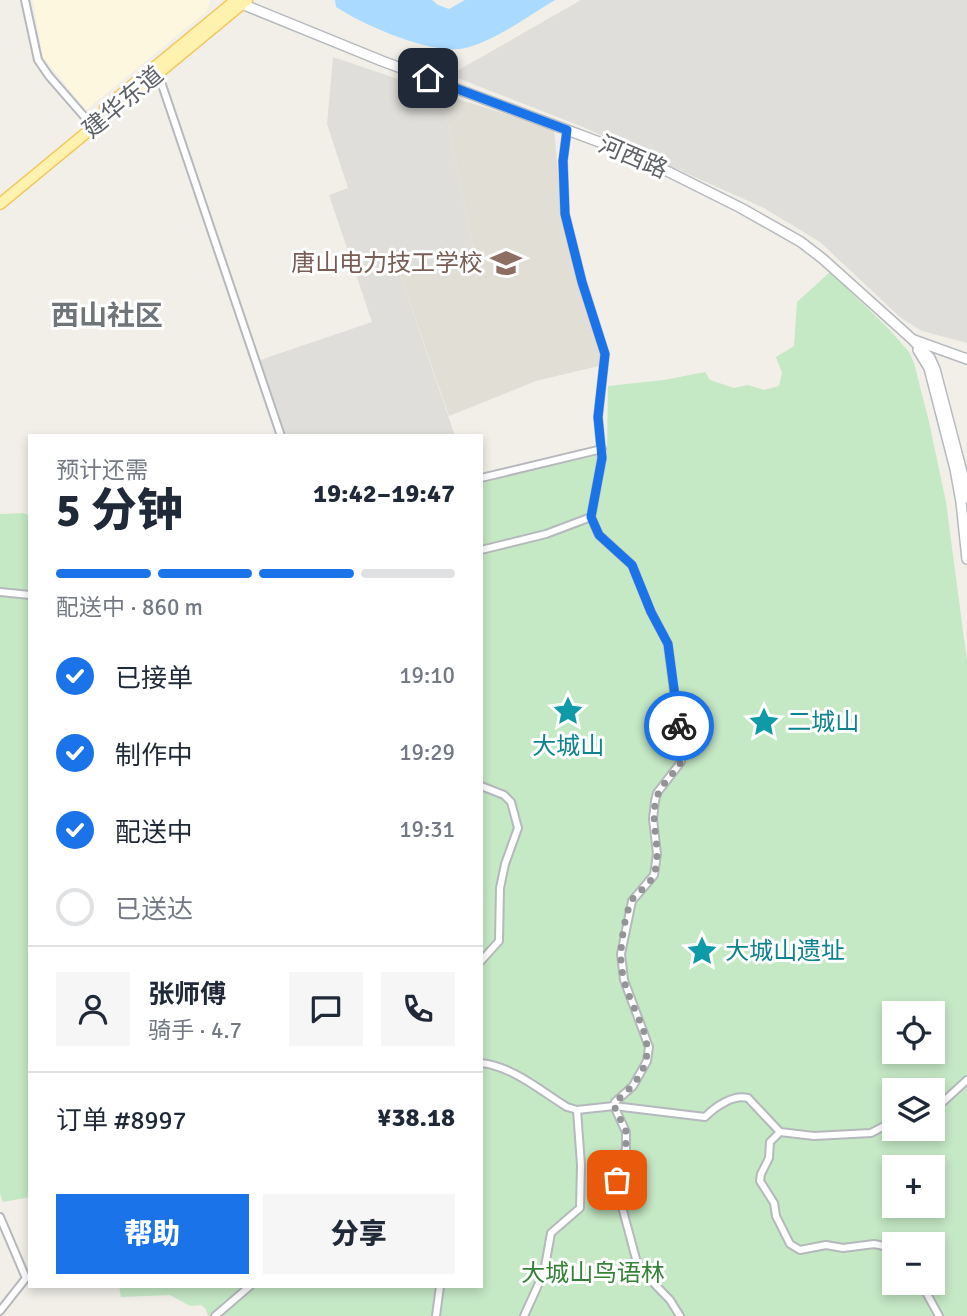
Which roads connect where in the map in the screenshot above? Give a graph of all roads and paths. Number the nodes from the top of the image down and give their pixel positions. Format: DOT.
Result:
graph roads {
  1 [pos="25,0"];
  2 [pos="239,1"];
  3 [pos="157,69"];
  4 [pos="89,122"];
  5 [pos="567,130"];
  6 [pos="0,196"];
  7 [pos="0,204"];
  8 [pos="912,339"];
  9 [pos="967,359"];
  10 [pos="280,434"];
  11 [pos="602,449"];
  12 [pos="483,478"];
  13 [pos="967,498"];
  14 [pos="591,517"];
  15 [pos="483,550"];
  16 [pos="967,559"];
  17 [pos="0,592"];
  18 [pos="28,595"];
  19 [pos="483,787"];
  20 [pos="483,959"];
  21 [pos="483,1063"];
  22 [pos="967,1080"];
  23 [pos="945,1100"];
  24 [pos="614,1106"];
  25 [pos="577,1110"];
  26 [pos="882,1127"];
  27 [pos="780,1132"];
  28 [pos="0,1217"];
  29 [pos="882,1246"];
  30 [pos="248,1288"];
  31 [pos="440,1288"];
  32 [pos="928,1295"];
  33 [pos="0,1311"];
  34 [pos="215,1316"];
  35 [pos="436,1316"];
  36 [pos="524,1316"];
  37 [pos="680,1316"];
  38 [pos="939,1316"];
  1 -- 4 [label="street"];
  2 -- 3 [label="main road, 建华东道"];
  2 -- 5 [label="street, 河西路"];
  3 -- 4 [label="main road, 建华东道"];
  3 -- 7 [label="main road, 建华东道"];
  3 -- 10 [label="street"];
  4 -- 6 [label="main road, 建华东道"];
  5 -- 8 [label="street, 河西路"];
  5 -- 11 [label="street"];
  8 -- 9 [label="street"];
  8 -- 13 [label="street, 河西路"];
  8 -- 16 [label="street, 河西路"];
  11 -- 12 [label="street"];
  11 -- 14 [label="street"];
  14 -- 15 [label="street"];
  14 -- 24 [label="street"];
  17 -- 18 [label="street"];
  19 -- 20 [label="street"];
  21 -- 25 [label="street"];
  22 -- 23 [label="street"];
  24 -- 25 [label="street"];
  24 -- 27 [label="street"];
  24 -- 37 [label="street"];
  25 -- 36 [label="street"];
  26 -- 27 [label="street"];
  27 -- 29 [label="street"];
  28 -- 33 [label="street"];
  30 -- 34 [label="street"];
  31 -- 35 [label="street"];
  32 -- 38 [label="street"];
}
